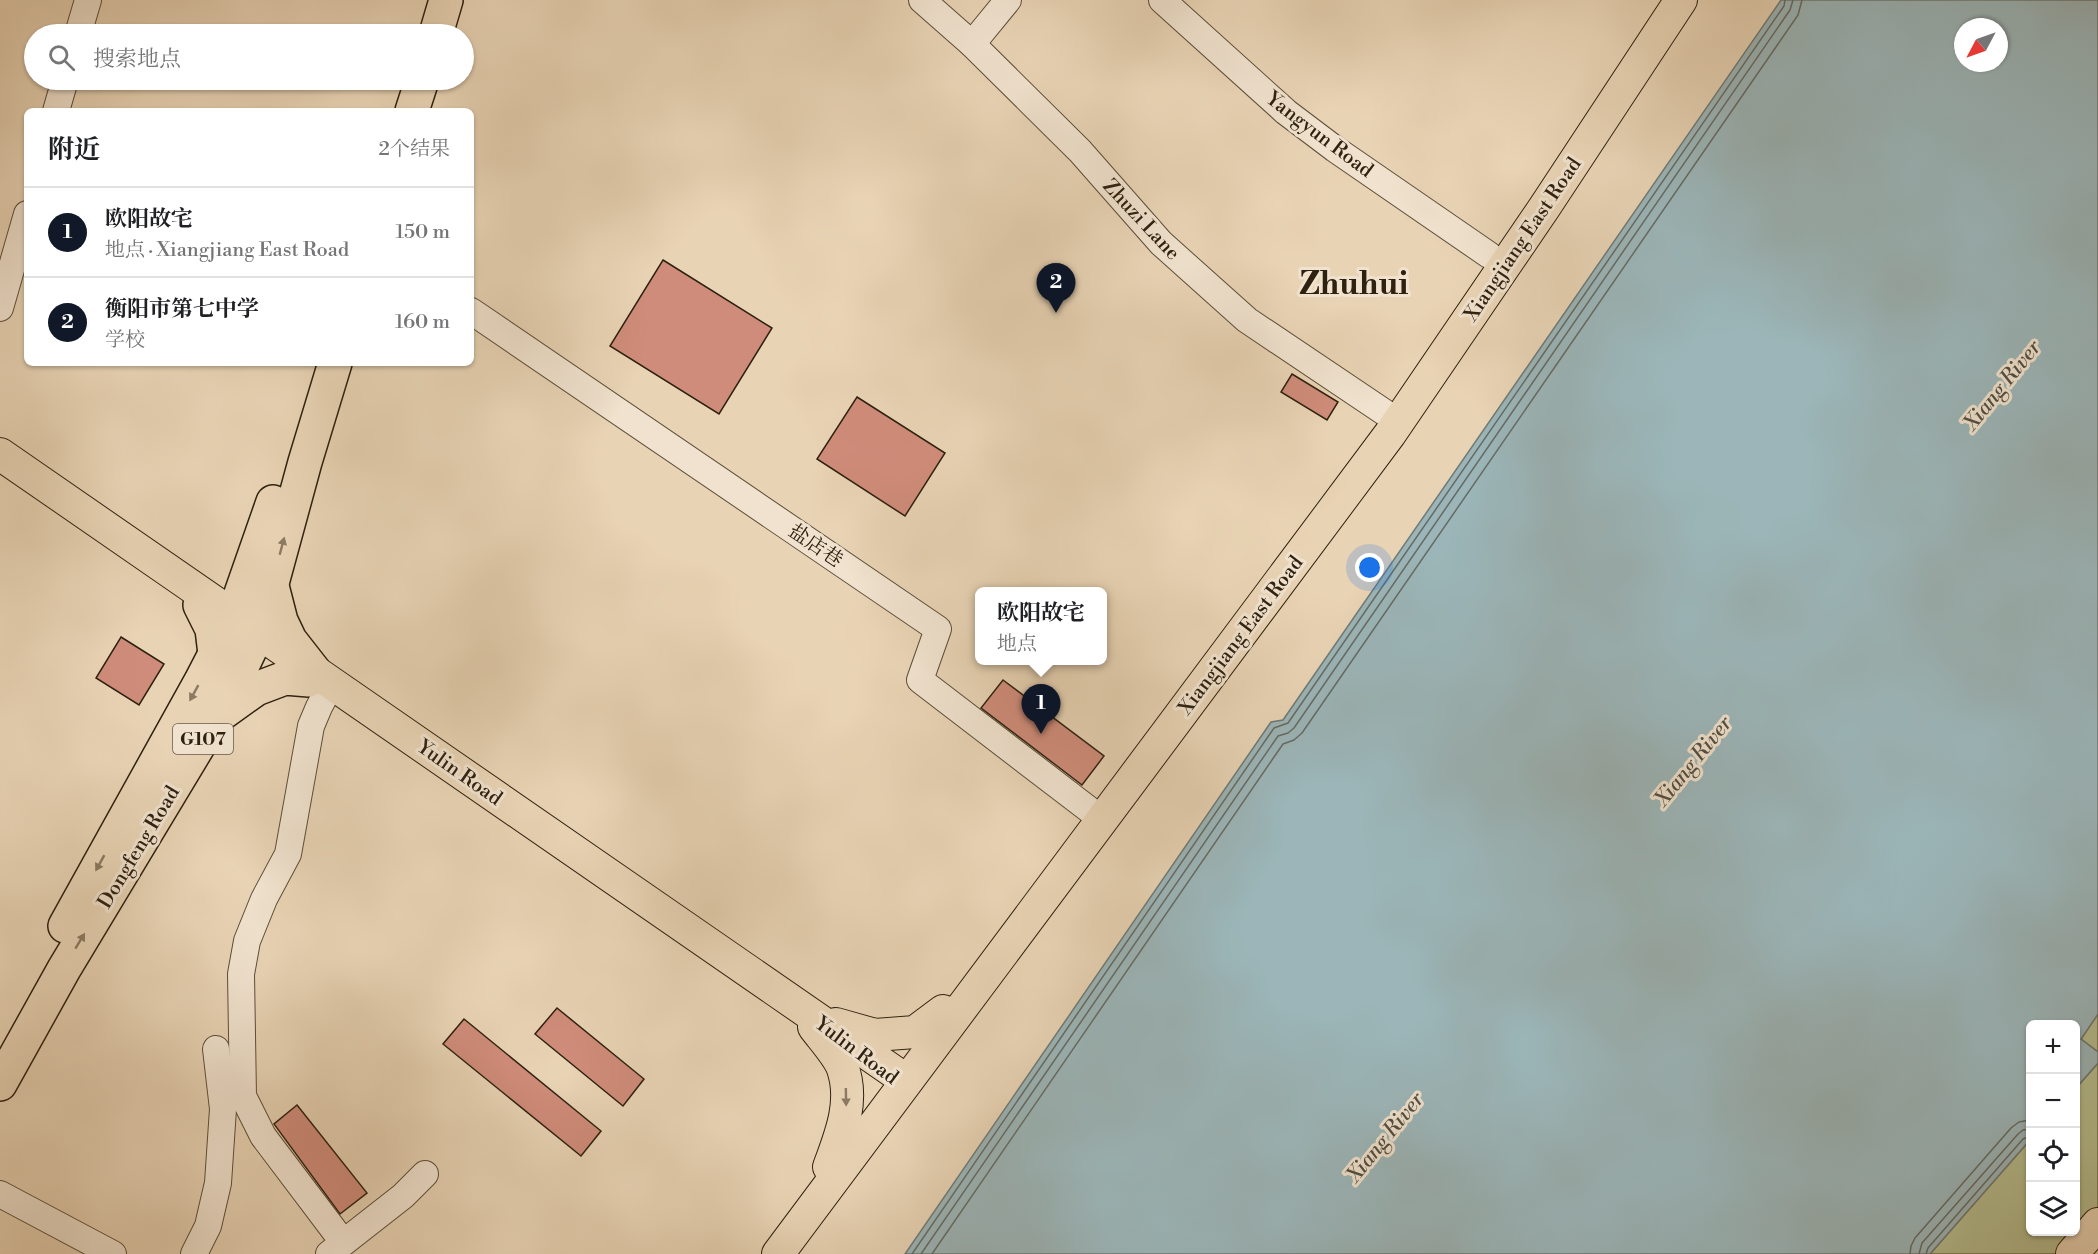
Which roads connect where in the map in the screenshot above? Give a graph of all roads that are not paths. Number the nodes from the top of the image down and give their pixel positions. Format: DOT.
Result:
graph roads {
  1 [pos="88,0"];
  2 [pos="426,0"];
  3 [pos="446,0"];
  4 [pos="922,0"];
  5 [pos="1008,0"];
  6 [pos="1162,0"];
  7 [pos="1660,0"];
  8 [pos="1681,0"];
  9 [pos="81,24"];
  10 [pos="418,24"];
  11 [pos="439,24"];
  12 [pos="972,45"];
  13 [pos="62,90"];
  14 [pos="399,90"];
  15 [pos="419,90"];
  16 [pos="57,108"];
  17 [pos="393,108"];
  18 [pos="413,108"];
  19 [pos="24,224"];
  20 [pos="1489,255"];
  21 [pos="0,308"];
  22 [pos="474,313"];
  23 [pos="315,366"];
  24 [pos="334,366"];
  25 [pos="1384,412"];
  26 [pos="0,454"];
  27 [pos="0,467"];
  28 [pos="260,579"];
  29 [pos="202,600"];
  30 [pos="244,629"];
  31 [pos="215,654"];
  32 [pos="317,681"];
  33 [pos="214,719"];
  34 [pos="1091,811"];
  35 [pos="944,1011"];
  36 [pos="816,1023"];
  37 [pos="0,1041"];
  38 [pos="216,1049"];
  39 [pos="898,1080"];
  40 [pos="0,1084"];
  41 [pos="829,1167"];
  42 [pos="425,1174"];
  43 [pos="0,1194"];
  44 [pos="2098,1224"];
  45 [pos="336,1248"];
  46 [pos="113,1254"];
  47 [pos="194,1254"];
  48 [pos="765,1254"];
  49 [pos="778,1254"];
  50 [pos="2072,1254"];
  1 -- 9 [label="street"];
  2 -- 10 [label="highway"];
  3 -- 11 [label="highway"];
  4 -- 12 [label="street, Zhuzi Lane"];
  5 -- 12 [label="street"];
  6 -- 20 [label="street, Yangyun Road"];
  7 -- 20 [label="main road, Xiangjiang East Road"];
  8 -- 39 [label="main road, Xiangjiang East Road"];
  12 -- 25 [label="street, Zhuzi Lane"];
  13 -- 16 [label="street"];
  14 -- 17 [label="highway"];
  15 -- 18 [label="highway"];
  19 -- 21 [label="street"];
  20 -- 25 [label="main road, Xiangjiang East Road"];
  22 -- 34 [label="street, 盐店巷"];
  23 -- 28 [label="highway, Dongfeng Road / G107"];
  28 -- 24 [label="highway, Dongfeng Road / G107, one-way"];
  25 -- 34 [label="main road, Xiangjiang East Road"];
  26 -- 29 [label="main road, Yulin Road"];
  27 -- 29 [label="main road, Yulin Road"];
  28 -- 29 [label="highway"];
  28 -- 30 [label="highway, Dongfeng Road / G107"];
  28 -- 32 [label="highway"];
  29 -- 30 [label="main road, Yulin Road"];
  29 -- 31 [label="highway"];
  30 -- 31 [label="highway, Dongfeng Road / G107"];
  30 -- 32 [label="main road, Yulin Road"];
  30 -- 33 [label="highway, Dongfeng Road / G107"];
  31 -- 37 [label="highway, Dongfeng Road / G107, one-way"];
  32 -- 33 [label="highway"];
  32 -- 36 [label="main road, Yulin Road"];
  32 -- 45 [label="street"];
  40 -- 33 [label="highway, Dongfeng Road / G107, one-way"];
  34 -- 35 [label="main road, Xiangjiang East Road"];
  35 -- 36 [label="main road"];
  35 -- 39 [label="main road, Xiangjiang East Road"];
  36 -- 39 [label="main road, Yulin Road"];
  36 -- 41 [label="main road, one-way"];
  38 -- 47 [label="street"];
  39 -- 41 [label="main road, Xiangjiang East Road"];
  39 -- 49 [label="main road, Xiangjiang East Road"];
  41 -- 48 [label="main road, Xiangjiang East Road"];
  42 -- 45 [label="street"];
  43 -- 46 [label="street"];
  44 -- 50 [label="main road"];
}
